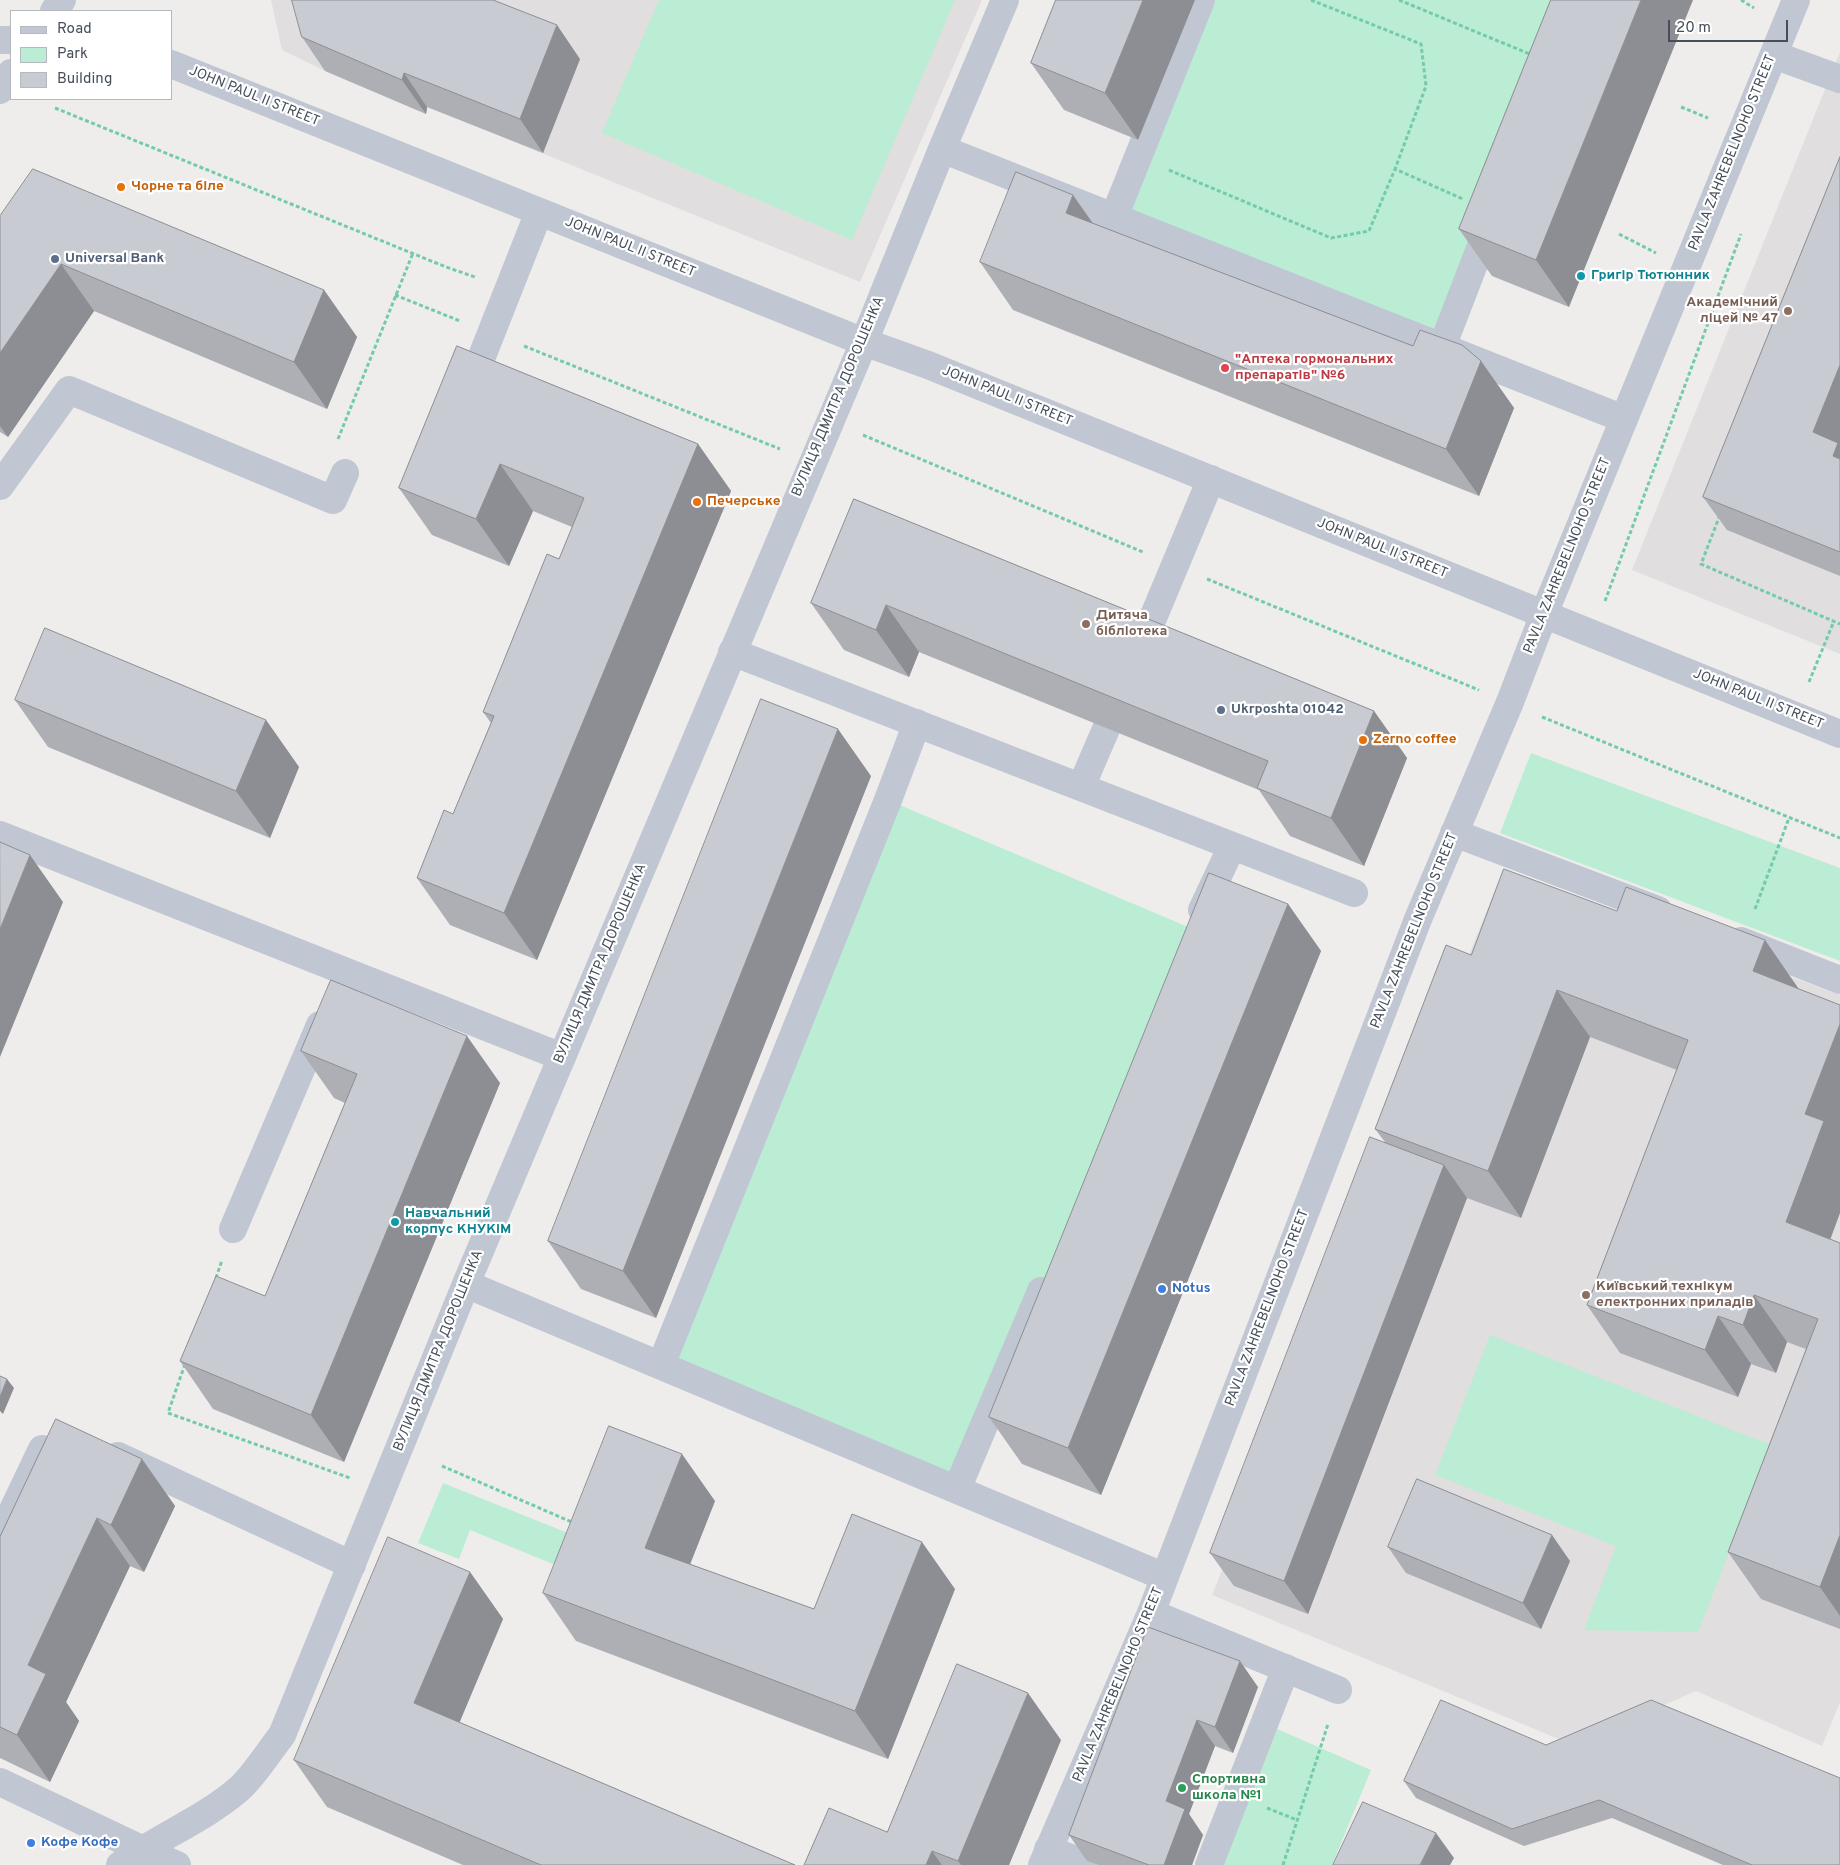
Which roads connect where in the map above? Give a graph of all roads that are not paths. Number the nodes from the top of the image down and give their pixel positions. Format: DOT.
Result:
graph roads {
  1 [pos="1005,0"];
  2 [pos="1201,0"];
  3 [pos="1796,0"];
  4 [pos="1774,54"];
  5 [pos="172,64"];
  6 [pos="10,75"];
  7 [pos="1840,79"];
  8 [pos="0,90"];
  9 [pos="942,149"];
  10 [pos="1497,203"];
  11 [pos="540,212"];
  12 [pos="1114,217"];
  13 [pos="864,342"];
  14 [pos="1442,347"];
  15 [pos="471,384"];
  16 [pos="1624,419"];
  17 [pos="345,473"];
  18 [pos="1211,479"];
  19 [pos="0,486"];
  20 [pos="1544,614"];
  21 [pos="1140,649"];
  22 [pos="732,652"];
  23 [pos="917,723"];
  24 [pos="1106,728"];
  25 [pos="1840,734"];
  26 [pos="1082,787"];
  27 [pos="1454,833"];
  28 [pos="0,836"];
  29 [pos="1232,846"];
  30 [pos="1354,893"];
  31 [pos="1678,918"];
  32 [pos="1193,929"];
  33 [pos="1715,932"];
  34 [pos="343,970"];
  35 [pos="1840,980"];
  36 [pos="562,1056"];
  37 [pos="233,1229"];
  38 [pos="1050,1269"];
  39 [pos="466,1284"];
  40 [pos="661,1364"];
  41 [pos="53,1425"];
  42 [pos="95,1445"];
  43 [pos="957,1490"];
  44 [pos="0,1537"];
  45 [pos="352,1566"];
  46 [pos="1165,1577"];
  47 [pos="1151,1613"];
  48 [pos="1286,1668"];
  49 [pos="1338,1690"];
  50 [pos="0,1782"];
  51 [pos="130,1857"];
  52 [pos="1045,1857"];
  53 [pos="177,1865"];
  54 [pos="1088,1865"];
  55 [pos="1208,1865"];
  1 -- 9 [label="street, ВУЛИЦЯ ДМИТРА ДОРОШЕНКА"];
  2 -- 12 [label="street"];
  3 -- 4 [label="street, PAVLA ZAHREBELNOHO STREET"];
  4 -- 7 [label="street"];
  4 -- 16 [label="street, PAVLA ZAHREBELNOHO STREET"];
  5 -- 11 [label="street, JOHN PAUL II STREET"];
  6 -- 8 [label="street"];
  9 -- 12 [label="street"];
  9 -- 13 [label="street, ВУЛИЦЯ ДМИТРА ДОРОШЕНКА"];
  10 -- 14 [label="street"];
  11 -- 13 [label="street, JOHN PAUL II STREET"];
  11 -- 15 [label="street"];
  12 -- 14 [label="street"];
  13 -- 18 [label="street, JOHN PAUL II STREET"];
  13 -- 22 [label="street, ВУЛИЦЯ ДМИТРА ДОРОШЕНКА"];
  14 -- 16 [label="street"];
  16 -- 20 [label="street, PAVLA ZAHREBELNOHO STREET"];
  17 -- 19 [label="street"];
  18 -- 20 [label="street, JOHN PAUL II STREET"];
  18 -- 21 [label="street"];
  20 -- 25 [label="street, JOHN PAUL II STREET"];
  20 -- 27 [label="street, PAVLA ZAHREBELNOHO STREET"];
  22 -- 23 [label="street"];
  22 -- 36 [label="street, ВУЛИЦЯ ДМИТРА ДОРОШЕНКА"];
  23 -- 26 [label="street"];
  23 -- 40 [label="street"];
  24 -- 26 [label="street"];
  26 -- 29 [label="street"];
  27 -- 31 [label="street"];
  27 -- 46 [label="street, PAVLA ZAHREBELNOHO STREET"];
  28 -- 34 [label="street"];
  29 -- 30 [label="street"];
  29 -- 32 [label="street"];
  33 -- 35 [label="street"];
  34 -- 36 [label="street"];
  34 -- 37 [label="street"];
  36 -- 39 [label="street, ВУЛИЦЯ ДМИТРА ДОРОШЕНКА"];
  38 -- 43 [label="street"];
  39 -- 40 [label="street"];
  39 -- 45 [label="street, ВУЛИЦЯ ДМИТРА ДОРОШЕНКА"];
  40 -- 43 [label="street"];
  41 -- 44 [label="street"];
  42 -- 45 [label="street"];
  43 -- 46 [label="street"];
  45 -- 51 [label="street, ВУЛИЦЯ ДМИТРА ДОРОШЕНКА"];
  46 -- 47 [label="street, PAVLA ZAHREBELNOHO STREET"];
  47 -- 48 [label="street"];
  47 -- 52 [label="street, PAVLA ZAHREBELNOHO STREET"];
  48 -- 49 [label="street"];
  48 -- 55 [label="street"];
  50 -- 51 [label="street"];
  51 -- 53 [label="street"];
  52 -- 54 [label="street"];
}
